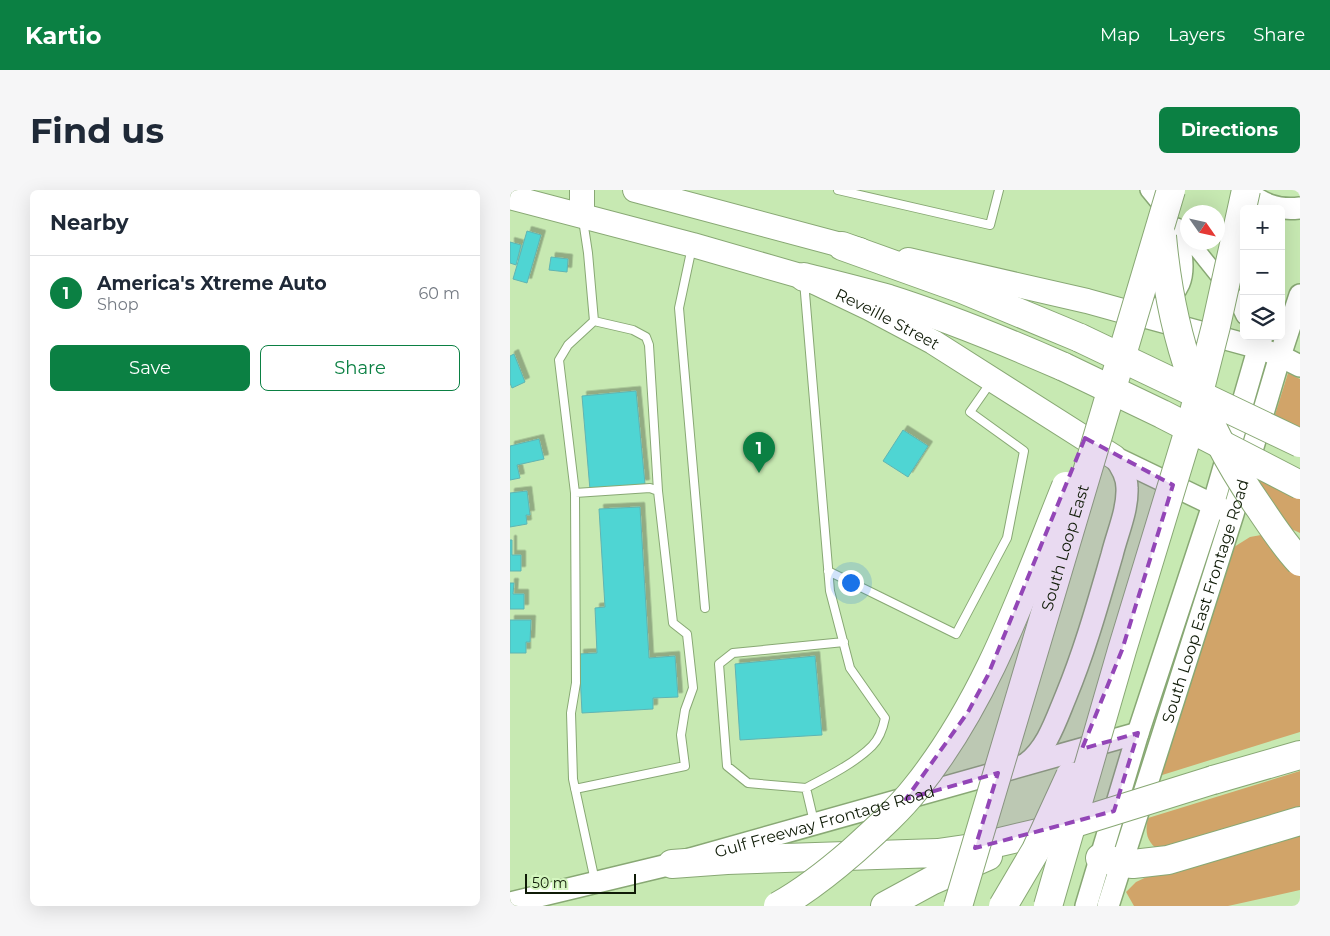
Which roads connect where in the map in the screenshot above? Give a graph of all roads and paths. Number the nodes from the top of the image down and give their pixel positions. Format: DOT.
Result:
graph roads {
  1 [pos="582,190"];
  2 [pos="635,190"];
  3 [pos="838,190"];
  4 [pos="999,190"];
  5 [pos="1148,190"];
  6 [pos="1161,190"];
  7 [pos="1171,190"];
  8 [pos="1243,190"];
  9 [pos="510,197"];
  10 [pos="1250,205"];
  11 [pos="1300,208"];
  12 [pos="582,215"];
  13 [pos="1177,226"];
  14 [pos="1180,230"];
  15 [pos="693,245"];
  16 [pos="842,246"];
  17 [pos="1197,250"];
  18 [pos="804,276"];
  19 [pos="1300,295"];
  20 [pos="1240,308"];
  21 [pos="1128,313"];
  22 [pos="594,320"];
  23 [pos="1240,336"];
  24 [pos="1258,340"];
  25 [pos="1280,356"];
  26 [pos="1300,366"];
  27 [pos="992,380"];
  28 [pos="1300,443"];
  29 [pos="1114,457"];
  30 [pos="1300,485"];
  31 [pos="658,491"];
  32 [pos="575,493"];
  33 [pos="1213,505"];
  34 [pos="1233,514"];
  35 [pos="1300,562"];
  36 [pos="828,571"];
  37 [pos="705,608"];
  38 [pos="844,642"];
  39 [pos="1122,650"];
  40 [pos="1138,733"];
  41 [pos="1300,755"];
  42 [pos="1155,759"];
  43 [pos="1025,765"];
  44 [pos="806,788"];
  45 [pos="575,789"];
  46 [pos="1300,821"];
  47 [pos="815,824"];
  48 [pos="1059,828"];
  49 [pos="1111,860"];
  50 [pos="672,864"];
  51 [pos="596,883"];
  52 [pos="510,903"];
  53 [pos="778,906"];
  54 [pos="885,906"];
  55 [pos="958,906"];
  56 [pos="1003,906"];
  57 [pos="1048,906"];
  58 [pos="1086,906"];
  59 [pos="1108,906"];
  1 -- 12 [label="main road"];
  2 -- 16 [label="main road"];
  3 -- 4 [label="lane"];
  5 -- 13 [label="street"];
  6 -- 35 [label="highway, bridge"];
  7 -- 21 [label="highway, South Loop East, bridge"];
  8 -- 10 [label="main road"];
  8 -- 11 [label="main road"];
  8 -- 39 [label="highway, bridge"];
  9 -- 12 [label="main road, Reveille Street"];
  12 -- 15 [label="main road, Reveille Street"];
  12 -- 22 [label="lane"];
  13 -- 14 [label="street"];
  13 -- 21 [label="street"];
  15 -- 18 [label="main road, Reveille Street"];
  15 -- 37 [label="lane"];
  16 -- 21 [label="main road"];
  16 -- 28 [label="highway, bridge"];
  17 -- 20 [label="street"];
  18 -- 27 [label="main road, Reveille Street"];
  18 -- 30 [label="highway, bridge"];
  18 -- 36 [label="lane"];
  19 -- 25 [label="main road, South Loop East Frontage Road"];
  21 -- 23 [label="main road"];
  21 -- 53 [label="highway, bridge"];
  21 -- 55 [label="highway, South Loop East, bridge"];
  22 -- 31 [label="lane"];
  22 -- 32 [label="lane"];
  24 -- 25 [label="main road"];
  24 -- 33 [label="main road, South Loop East Frontage Road"];
  25 -- 26 [label="main road"];
  25 -- 34 [label="main road, South Loop East Frontage Road"];
  27 -- 29 [label="main road, Reveille Street"];
  27 -- 36 [label="lane"];
  29 -- 33 [label="main road, Reveille Street"];
  29 -- 43 [label="main road"];
  31 -- 32 [label="lane"];
  31 -- 45 [label="lane"];
  32 -- 45 [label="lane"];
  33 -- 34 [label="main road, Reveille Street"];
  33 -- 40 [label="main road, South Loop East Frontage Road"];
  34 -- 42 [label="main road, South Loop East Frontage Road"];
  36 -- 38 [label="lane"];
  38 -- 44 [label="lane"];
  38 -- 44 [label="lane"];
  39 -- 56 [label="highway, bridge"];
  39 -- 57 [label="highway, bridge"];
  40 -- 42 [label="main road"];
  40 -- 43 [label="main road, Gulf Freeway Frontage Road"];
  40 -- 49 [label="main road, South Loop East Frontage Road"];
  41 -- 48 [label="highway, bridge"];
  42 -- 49 [label="main road, South Loop East Frontage Road"];
  43 -- 47 [label="main road, Gulf Freeway Frontage Road"];
  44 -- 47 [label="lane"];
  45 -- 51 [label="lane"];
  46 -- 49 [label="highway"];
  47 -- 50 [label="main road, Gulf Freeway Frontage Road"];
  48 -- 50 [label="highway"];
  48 -- 54 [label="highway"];
  49 -- 58 [label="main road, South Loop East Frontage Road"];
  49 -- 59 [label="main road, South Loop East Frontage Road"];
  50 -- 51 [label="main road, Gulf Freeway Frontage Road"];
  51 -- 52 [label="main road, Gulf Freeway Frontage Road"];
}
